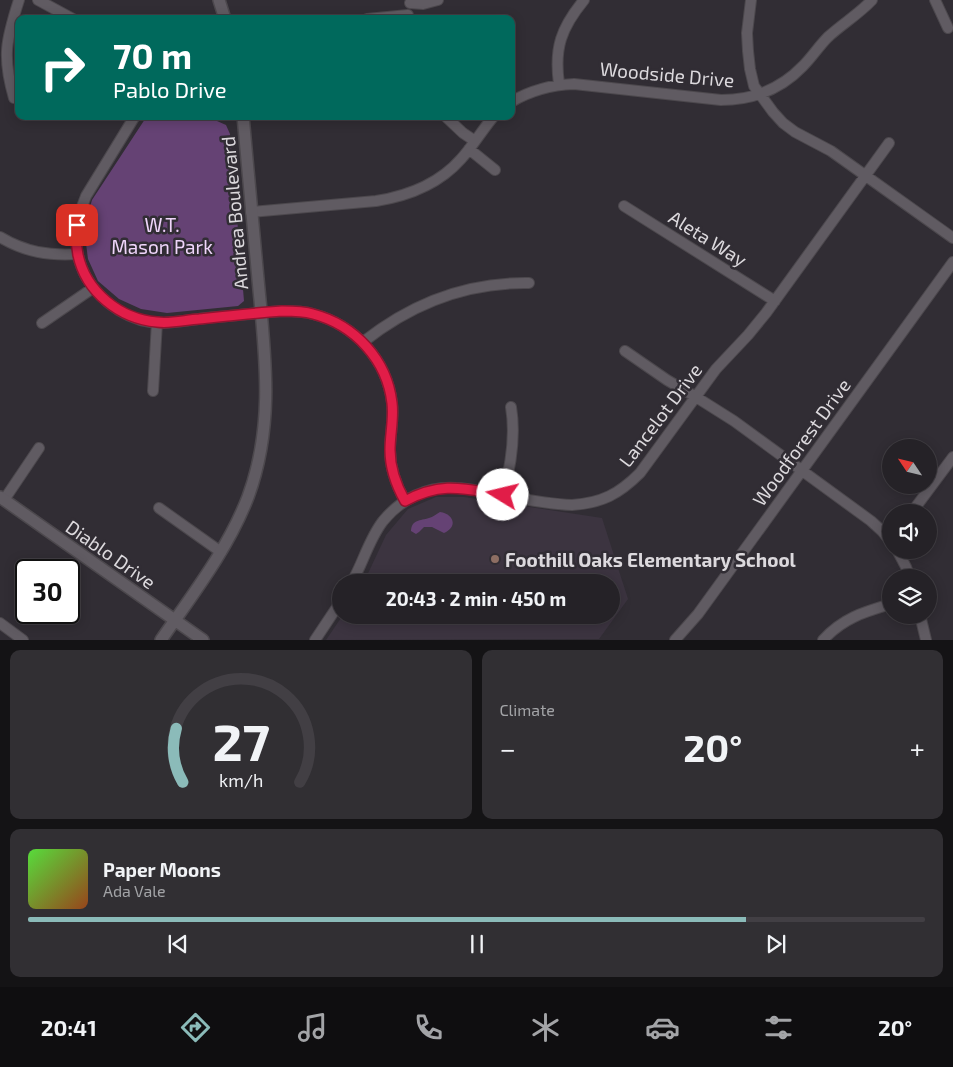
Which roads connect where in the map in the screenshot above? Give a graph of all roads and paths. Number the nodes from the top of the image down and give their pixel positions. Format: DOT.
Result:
graph roads {
  1 [pos="19,0"];
  2 [pos="38,0"];
  3 [pos="219,0"];
  4 [pos="438,0"];
  5 [pos="584,0"];
  6 [pos="752,0"];
  7 [pos="872,0"];
  8 [pos="935,0"];
  9 [pos="410,2"];
  10 [pos="66,15"];
  11 [pos="223,15"];
  12 [pos="408,15"];
  13 [pos="948,28"];
  14 [pos="559,84"];
  15 [pos="760,94"];
  16 [pos="14,98"];
  17 [pos="515,100"];
  18 [pos="133,120"];
  19 [pos="243,120"];
  20 [pos="449,120"];
  21 [pos="491,120"];
  22 [pos="888,144"];
  23 [pos="472,145"];
  24 [pos="495,170"];
  25 [pos="866,175"];
  26 [pos="624,206"];
  27 [pos="251,212"];
  28 [pos="0,237"];
  29 [pos="953,238"];
  30 [pos="78,254"];
  31 [pos="953,262"];
  32 [pos="529,282"];
  33 [pos="93,288"];
  34 [pos="775,301"];
  35 [pos="261,313"];
  36 [pos="157,322"];
  37 [pos="42,323"];
  38 [pos="363,342"];
  39 [pos="625,351"];
  40 [pos="153,391"];
  41 [pos="696,396"];
  42 [pos="512,407"];
  43 [pos="39,448"];
  44 [pos="953,457"];
  45 [pos="802,470"];
  46 [pos="503,495"];
  47 [pos="2,499"];
  48 [pos="405,501"];
  49 [pos="918,504"];
  50 [pos="159,508"];
  51 [pos="882,531"];
  52 [pos="222,552"];
  53 [pos="357,574"];
  54 [pos="882,607"];
  55 [pos="332,615"];
  56 [pos="175,620"];
  57 [pos="0,624"];
  58 [pos="922,624"];
  59 [pos="23,640"];
  60 [pos="161,640"];
  61 [pos="203,640"];
  62 [pos="315,640"];
  63 [pos="675,640"];
  64 [pos="822,640"];
  65 [pos="926,640"];
  1 -- 16 [label="street"];
  2 -- 10 [label="street"];
  3 -- 11 [label="street"];
  4 -- 9 [label="street"];
  5 -- 14 [label="street"];
  6 -- 15 [label="street"];
  7 -- 15 [label="street"];
  8 -- 13 [label="street"];
  9 -- 12 [label="street"];
  14 -- 15 [label="street, Woodside Drive"];
  14 -- 17 [label="street, Woodside Drive"];
  15 -- 25 [label="street, Woodside Drive"];
  18 -- 30 [label="street"];
  19 -- 27 [label="street, Andrea Boulevard"];
  20 -- 23 [label="street"];
  21 -- 23 [label="street"];
  22 -- 25 [label="street, Lancelot Drive"];
  23 -- 24 [label="street"];
  23 -- 27 [label="street"];
  25 -- 29 [label="street, Woodside Drive"];
  25 -- 34 [label="street, Lancelot Drive"];
  26 -- 34 [label="street, Aleta Way"];
  27 -- 35 [label="street, Andrea Boulevard"];
  28 -- 30 [label="street"];
  30 -- 33 [label="street"];
  31 -- 45 [label="street, Woodforest Drive"];
  32 -- 38 [label="street"];
  33 -- 36 [label="street"];
  33 -- 37 [label="street"];
  34 -- 41 [label="street, Lancelot Drive"];
  35 -- 36 [label="street"];
  35 -- 38 [label="street"];
  35 -- 52 [label="street, Andrea Boulevard"];
  36 -- 40 [label="street"];
  38 -- 48 [label="street"];
  39 -- 41 [label="street"];
  41 -- 45 [label="street"];
  41 -- 46 [label="street, Lancelot Drive"];
  42 -- 46 [label="street"];
  43 -- 47 [label="street"];
  44 -- 49 [label="street"];
  45 -- 51 [label="street"];
  45 -- 63 [label="street, Woodforest Drive"];
  46 -- 48 [label="street, Lancelot Drive"];
  47 -- 56 [label="street, Diablo Drive"];
  48 -- 53 [label="street, Lancelot Drive"];
  50 -- 52 [label="street"];
  52 -- 56 [label="street, Andrea Boulevard"];
  54 -- 64 [label="street"];
  55 -- 62 [label="street"];
  56 -- 60 [label="street, Andrea Boulevard"];
  56 -- 61 [label="street, Diablo Drive"];
  57 -- 59 [label="street"];
  58 -- 65 [label="street"];
}
